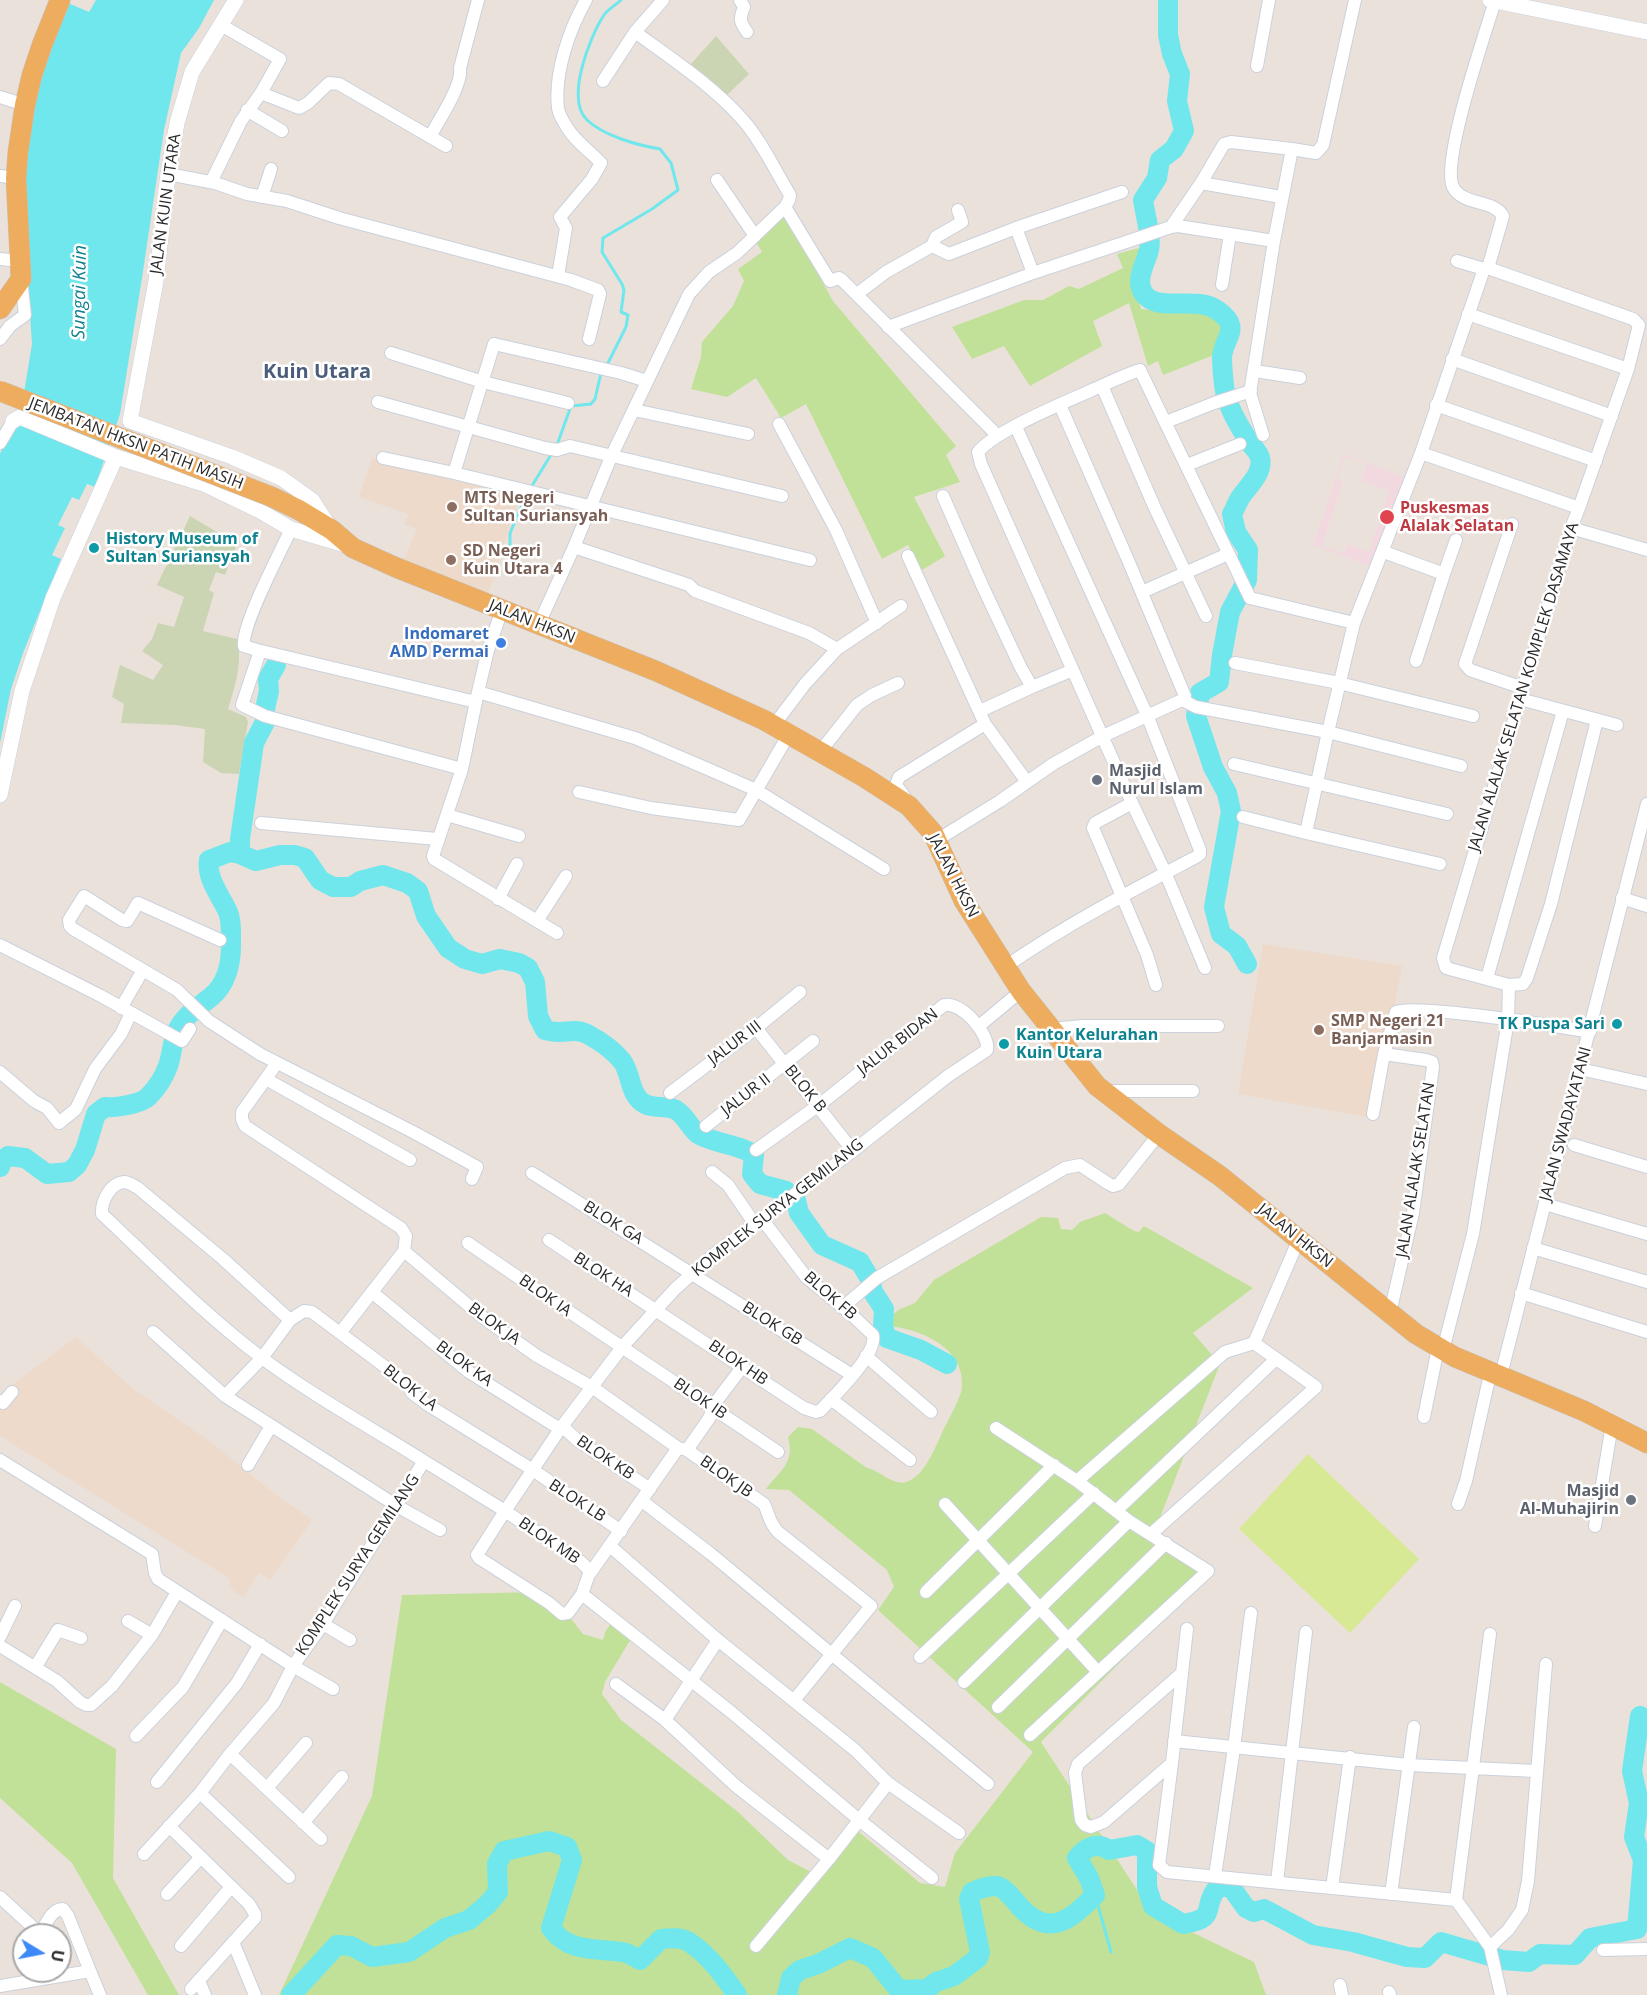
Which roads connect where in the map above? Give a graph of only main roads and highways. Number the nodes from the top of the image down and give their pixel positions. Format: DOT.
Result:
graph roads {
  1 [pos="60,0"];
  2 [pos="8,177"];
  3 [pos="0,309"];
  4 [pos="0,391"];
  5 [pos="354,548"];
  6 [pos="1647,1443"];
  1 -- 2 [label="main road"];
  2 -- 3 [label="main road"];
  4 -- 5 [label="main road, JEMBATAN HKSN PATIH MASIH, bridge"];
  5 -- 6 [label="main road, JALAN HKSN"];
}
